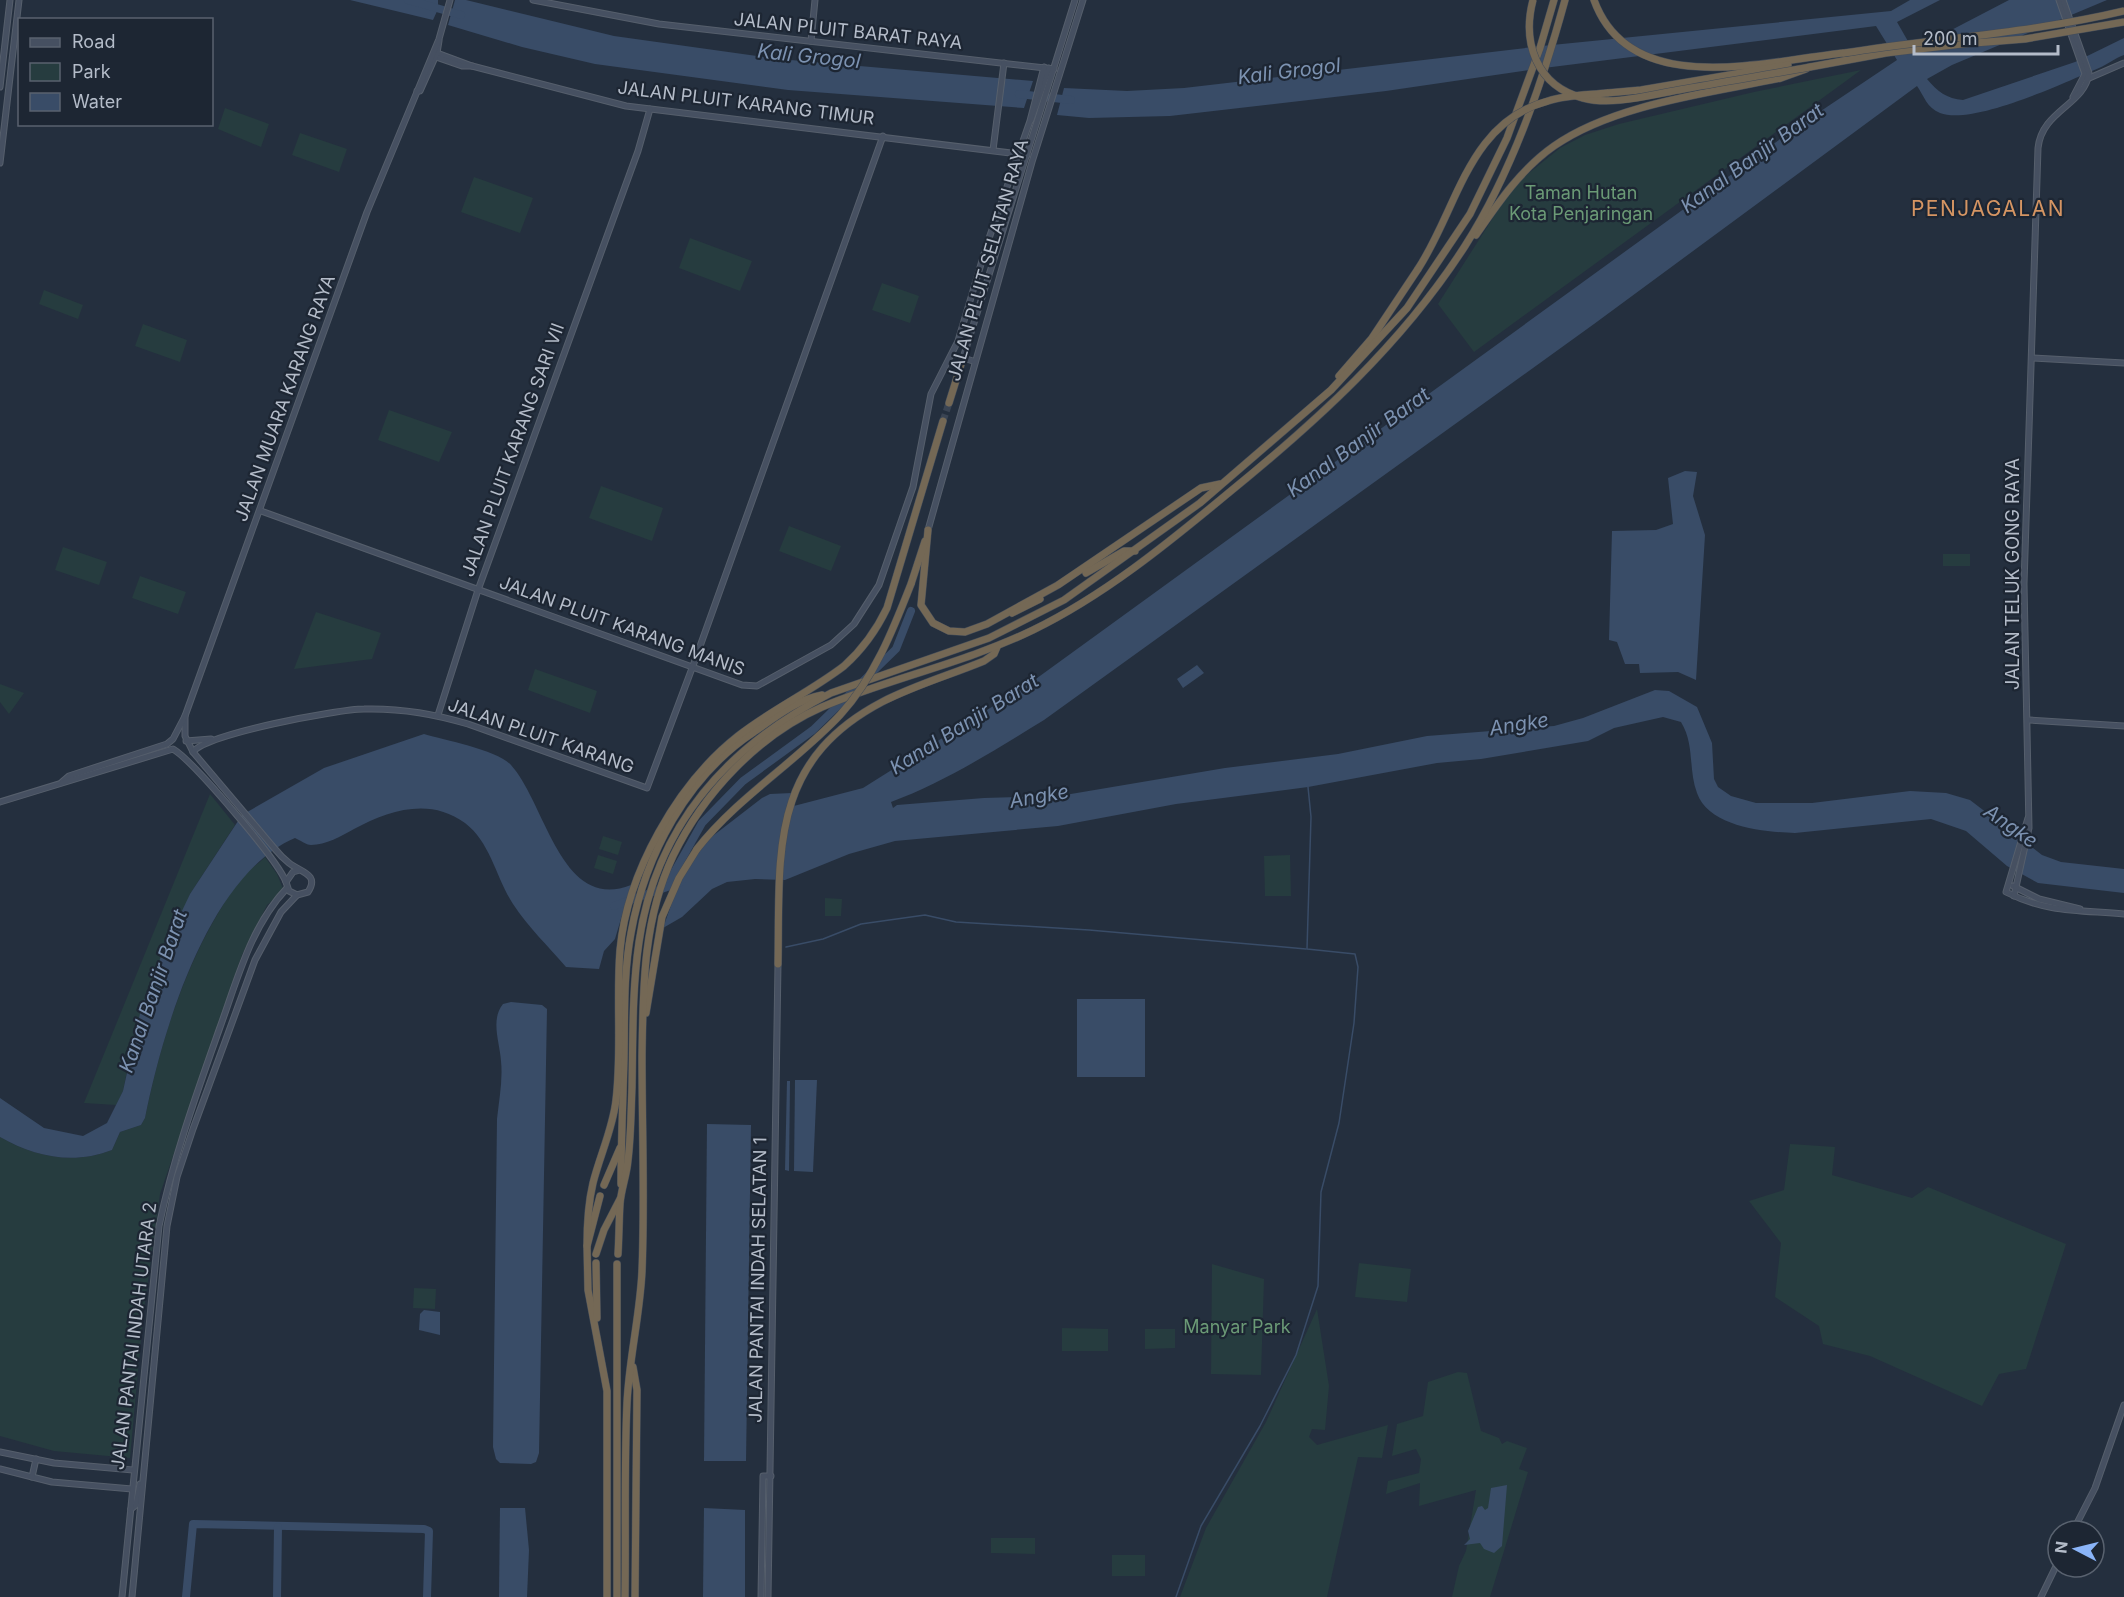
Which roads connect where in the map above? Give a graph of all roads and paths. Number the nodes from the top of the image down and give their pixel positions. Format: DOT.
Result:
graph roads {
  1 [pos="10,0"];
  2 [pos="17,0"];
  3 [pos="450,0"];
  4 [pos="533,0"];
  5 [pos="815,0"];
  6 [pos="1075,0"];
  7 [pos="1083,0"];
  8 [pos="1533,0"];
  9 [pos="1554,0"];
  10 [pos="1565,0"];
  11 [pos="1594,0"];
  12 [pos="2061,0"];
  13 [pos="2124,11"];
  14 [pos="2124,22"];
  15 [pos="440,37"];
  16 [pos="6,39"];
  17 [pos="810,41"];
  18 [pos="13,47"];
  19 [pos="4,52"];
  20 [pos="1844,53"];
  21 [pos="436,55"];
  22 [pos="1005,63"];
  23 [pos="2124,63"];
  24 [pos="1810,67"];
  25 [pos="1049,68"];
  26 [pos="2088,75"];
  27 [pos="1047,85"];
  28 [pos="0,87"];
  29 [pos="417,91"];
  30 [pos="2073,98"];
  31 [pos="650,109"];
  32 [pos="1038,115"];
  33 [pos="2,124"];
  34 [pos="883,136"];
  35 [pos="993,150"];
  36 [pos="1018,153"];
  37 [pos="1027,155"];
  38 [pos="0,163"];
  39 [pos="1465,245"];
  40 [pos="2032,347"];
  41 [pos="963,358"];
  42 [pos="2033,358"];
  43 [pos="974,361"];
  44 [pos="2124,363"];
  45 [pos="2032,368"];
  46 [pos="949,403"];
  47 [pos="1316,403"];
  48 [pos="944,421"];
  49 [pos="1221,484"];
  50 [pos="261,511"];
  51 [pos="928,530"];
  52 [pos="1135,551"];
  53 [pos="478,591"];
  54 [pos="1007,614"];
  55 [pos="997,647"];
  56 [pos="693,667"];
  57 [pos="828,695"];
  58 [pos="438,715"];
  59 [pos="185,716"];
  60 [pos="2029,720"];
  61 [pos="2124,726"];
  62 [pos="214,739"];
  63 [pos="186,741"];
  64 [pos="193,752"];
  65 [pos="62,782"];
  66 [pos="0,802"];
  67 [pos="2025,833"];
  68 [pos="300,870"];
  69 [pos="2008,885"];
  70 [pos="287,886"];
  71 [pos="2016,888"];
  72 [pos="295,896"];
  73 [pos="2014,896"];
  74 [pos="2088,911"];
  75 [pos="2124,914"];
  76 [pos="649,960"];
  77 [pos="777,964"];
  78 [pos="622,1143"];
  79 [pos="604,1185"];
  80 [pos="600,1196"];
  81 [pos="621,1197"];
  82 [pos="587,1246"];
  83 [pos="596,1254"];
  84 [pos="618,1254"];
  85 [pos="596,1263"];
  86 [pos="617,1264"];
  87 [pos="597,1333"];
  88 [pos="632,1362"];
  89 [pos="2124,1406"];
  90 [pos="0,1452"];
  91 [pos="36,1460"];
  92 [pos="0,1469"];
  93 [pos="133,1470"];
  94 [pos="771,1476"];
  95 [pos="32,1477"];
  96 [pos="142,1481"];
  97 [pos="132,1489"];
  98 [pos="130,1509"];
  99 [pos="2079,1519"];
  100 [pos="2050,1579"];
  101 [pos="122,1597"];
  102 [pos="132,1597"];
  103 [pos="607,1597"];
  104 [pos="617,1597"];
  105 [pos="625,1597"];
  106 [pos="634,1597"];
  107 [pos="760,1597"];
  108 [pos="768,1597"];
  109 [pos="2041,1597"];
  1 -- 16 [label="street"];
  2 -- 16 [label="street"];
  2 -- 18 [label="street"];
  3 -- 15 [label="street"];
  4 -- 17 [label="street, JALAN PLUIT BARAT RAYA"];
  5 -- 17 [label="street"];
  6 -- 25 [label="street, JALAN PLUIT SELATAN RAYA"];
  7 -- 27 [label="street, JALAN PLUIT SELATAN RAYA"];
  8 -- 24 [label="highway, bridge"];
  9 -- 47 [label="highway, bridge"];
  10 -- 39 [label="highway, bridge"];
  11 -- 20 [label="highway"];
  12 -- 26 [label="street"];
  13 -- 20 [label="highway, bridge"];
  14 -- 24 [label="highway, bridge"];
  15 -- 21 [label="street, JALAN MUARA KARANG RAYA"];
  15 -- 29 [label="street, JALAN MUARA KARANG RAYA"];
  16 -- 19 [label="street"];
  17 -- 22 [label="street, JALAN PLUIT BARAT RAYA"];
  18 -- 19 [label="street"];
  18 -- 33 [label="street"];
  19 -- 28 [label="street"];
  20 -- 47 [label="highway, bridge"];
  21 -- 29 [label="street, JALAN MUARA KARANG RAYA"];
  21 -- 31 [label="street, JALAN PLUIT KARANG TIMUR"];
  22 -- 25 [label="street, JALAN PLUIT BARAT RAYA"];
  22 -- 35 [label="street"];
  23 -- 26 [label="street"];
  24 -- 39 [label="highway, bridge"];
  25 -- 27 [label="street"];
  25 -- 27 [label="street, JALAN PLUIT SELATAN RAYA"];
  26 -- 30 [label="street, JALAN TELUK GONG RAYA"];
  26 -- 30 [label="street, JALAN TELUK GONG RAYA"];
  27 -- 32 [label="street, JALAN PLUIT SELATAN RAYA"];
  27 -- 32 [label="street"];
  29 -- 50 [label="street, JALAN MUARA KARANG RAYA"];
  30 -- 40 [label="street, JALAN TELUK GONG RAYA"];
  31 -- 34 [label="street, JALAN PLUIT KARANG TIMUR"];
  31 -- 53 [label="street, JALAN PLUIT KARANG SARI VII"];
  32 -- 36 [label="street, JALAN PLUIT KARANG MANIS"];
  32 -- 37 [label="street, JALAN PLUIT SELATAN RAYA"];
  32 -- 43 [label="street, JALAN PLUIT SELATAN RAYA"];
  33 -- 38 [label="street"];
  34 -- 35 [label="street, JALAN PLUIT KARANG TIMUR"];
  34 -- 56 [label="street"];
  35 -- 36 [label="street, JALAN PLUIT KARANG TIMUR"];
  36 -- 37 [label="street, JALAN PLUIT KARANG TIMUR"];
  36 -- 56 [label="street, JALAN PLUIT KARANG MANIS"];
  37 -- 41 [label="street, JALAN PLUIT SELATAN RAYA"];
  39 -- 55 [label="highway"];
  40 -- 42 [label="street, JALAN TELUK GONG RAYA"];
  40 -- 45 [label="street, JALAN TELUK GONG RAYA"];
  41 -- 43 [label="street"];
  41 -- 46 [label="highway"];
  42 -- 44 [label="street"];
  42 -- 45 [label="street, JALAN TELUK GONG RAYA"];
  43 -- 51 [label="street, JALAN PLUIT SELATAN RAYA"];
  45 -- 60 [label="street, JALAN TELUK GONG RAYA"];
  47 -- 49 [label="highway"];
  48 -- 82 [label="highway"];
  49 -- 52 [label="highway"];
  49 -- 54 [label="highway"];
  50 -- 53 [label="street, JALAN PLUIT KARANG MANIS"];
  50 -- 59 [label="street, JALAN MUARA KARANG RAYA"];
  51 -- 54 [label="highway"];
  51 -- 76 [label="highway, bridge"];
  52 -- 54 [label="highway"];
  52 -- 57 [label="highway"];
  53 -- 56 [label="street, JALAN PLUIT KARANG MANIS"];
  53 -- 58 [label="street, JALAN PLUIT KARANG SARI VII"];
  55 -- 76 [label="highway"];
  55 -- 77 [label="highway"];
  56 -- 58 [label="street, JALAN PLUIT KARANG"];
  57 -- 78 [label="highway"];
  57 -- 81 [label="highway"];
  58 -- 62 [label="street, JALAN PLUIT KARANG"];
  59 -- 63 [label="street, JALAN MUARA KARANG RAYA"];
  59 -- 65 [label="street, JALAN MUARA KARANG RAYA"];
  60 -- 61 [label="street"];
  60 -- 67 [label="street, JALAN TELUK GONG RAYA"];
  62 -- 63 [label="street, JALAN PLUIT KARANG"];
  62 -- 64 [label="street, JALAN PLUIT KARANG"];
  63 -- 64 [label="street"];
  64 -- 68 [label="street"];
  65 -- 66 [label="street"];
  65 -- 70 [label="street"];
  67 -- 69 [label="street, JALAN TELUK GONG RAYA"];
  67 -- 71 [label="street, JALAN TELUK GONG RAYA"];
  68 -- 70 [label="street"];
  68 -- 72 [label="street"];
  69 -- 71 [label="street"];
  69 -- 73 [label="street, JALAN TELUK GONG RAYA"];
  70 -- 72 [label="street"];
  70 -- 93 [label="street, JALAN PANTAI INDAH UTARA 2"];
  71 -- 73 [label="street, JALAN TELUK GONG RAYA"];
  71 -- 74 [label="street"];
  72 -- 96 [label="street, JALAN PANTAI INDAH UTARA 2"];
  73 -- 74 [label="street"];
  74 -- 75 [label="street"];
  76 -- 88 [label="highway"];
  77 -- 94 [label="street, JALAN PANTAI INDAH SELATAN 1"];
  78 -- 79 [label="highway"];
  78 -- 81 [label="highway"];
  80 -- 82 [label="highway"];
  81 -- 83 [label="highway"];
  81 -- 84 [label="highway"];
  82 -- 87 [label="highway"];
  85 -- 87 [label="highway"];
  86 -- 104 [label="highway"];
  87 -- 103 [label="highway"];
  88 -- 105 [label="highway"];
  88 -- 106 [label="highway"];
  89 -- 99 [label="street"];
  90 -- 91 [label="street"];
  91 -- 93 [label="street"];
  91 -- 95 [label="street"];
  92 -- 95 [label="street"];
  93 -- 97 [label="street, JALAN PANTAI INDAH UTARA 2"];
  94 -- 107 [label="street"];
  94 -- 108 [label="street, JALAN PANTAI INDAH SELATAN 1"];
  95 -- 97 [label="street"];
  96 -- 98 [label="street"];
  96 -- 102 [label="street, JALAN PANTAI INDAH UTARA 2"];
  97 -- 98 [label="street, JALAN PANTAI INDAH UTARA 2"];
  98 -- 101 [label="street, JALAN PANTAI INDAH UTARA 2"];
  100 -- 109 [label="street"];
}
